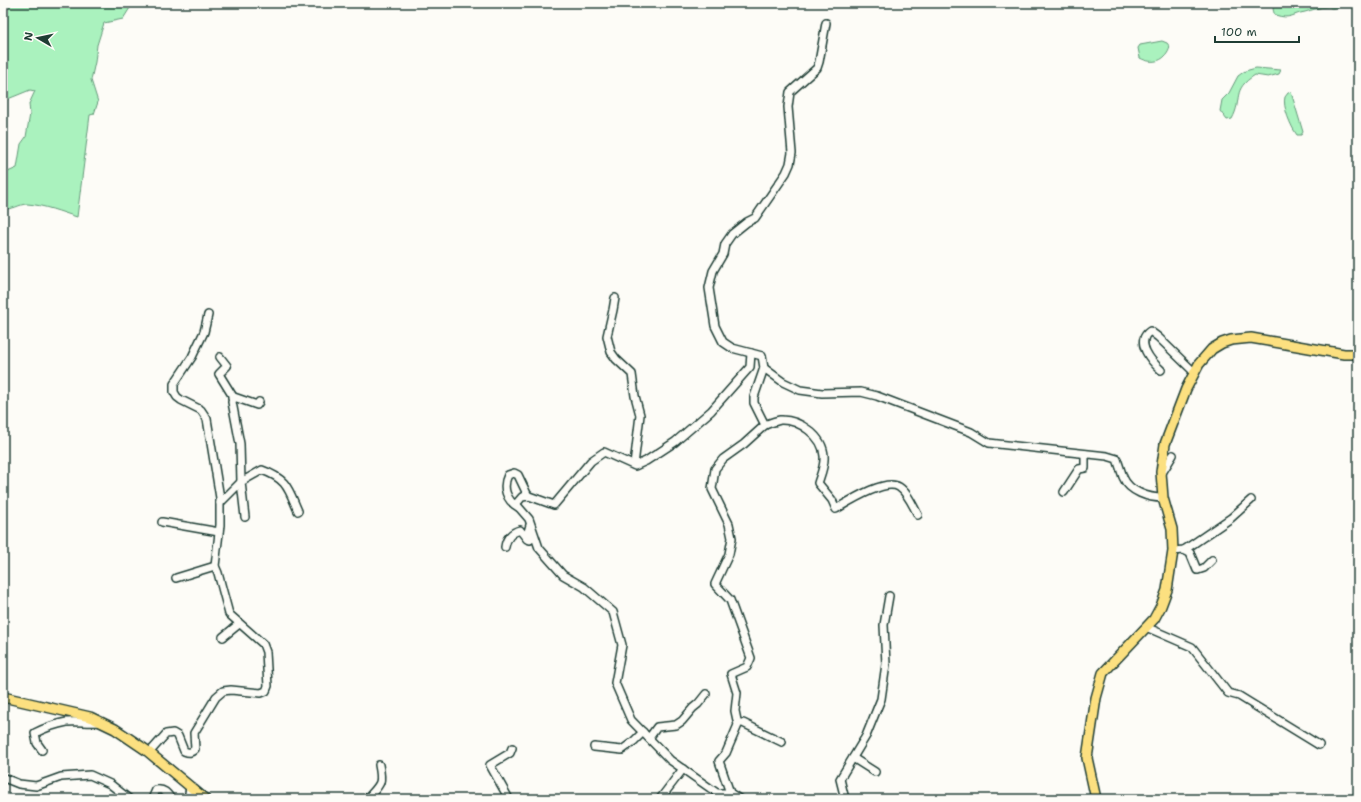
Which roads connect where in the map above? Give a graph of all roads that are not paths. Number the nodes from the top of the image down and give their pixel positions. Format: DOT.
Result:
graph roads {
  1 [pos="826,23"];
  2 [pos="615,298"];
  3 [pos="208,315"];
  4 [pos="751,354"];
  5 [pos="1358,354"];
  6 [pos="220,358"];
  7 [pos="764,368"];
  8 [pos="1161,370"];
  9 [pos="1195,373"];
  10 [pos="232,398"];
  11 [pos="259,402"];
  12 [pos="765,425"];
  13 [pos="1085,454"];
  14 [pos="1173,455"];
  15 [pos="634,465"];
  16 [pos="1161,475"];
  17 [pos="241,482"];
  18 [pos="1064,492"];
  19 [pos="528,496"];
  20 [pos="1163,498"];
  21 [pos="1251,500"];
  22 [pos="220,504"];
  23 [pos="518,507"];
  24 [pos="298,511"];
  25 [pos="918,515"];
  26 [pos="245,516"];
  27 [pos="162,522"];
  28 [pos="530,523"];
  29 [pos="219,532"];
  30 [pos="505,547"];
  31 [pos="1184,550"];
  32 [pos="1173,551"];
  33 [pos="1212,560"];
  34 [pos="215,566"];
  35 [pos="176,578"];
  36 [pos="890,596"];
  37 [pos="239,624"];
  38 [pos="1146,627"];
  39 [pos="223,637"];
  40 [pos="706,694"];
  41 [pos="3,697"];
  42 [pos="99,722"];
  43 [pos="738,723"];
  44 [pos="643,732"];
  45 [pos="649,738"];
  46 [pos="782,742"];
  47 [pos="1319,744"];
  48 [pos="594,747"];
  49 [pos="512,748"];
  50 [pos="42,750"];
  51 [pos="149,753"];
  52 [pos="853,758"];
  53 [pos="379,765"];
  54 [pos="683,769"];
  55 [pos="875,772"];
  56 [pos="4,778"];
  57 [pos="190,787"];
  58 [pos="730,793"];
  59 [pos="188,798"];
  60 [pos="129,799"];
  61 [pos="152,799"];
  62 [pos="171,799"];
  63 [pos="205,799"];
  64 [pos="367,799"];
  65 [pos="509,799"];
  66 [pos="660,799"];
  67 [pos="739,799"];
  68 [pos="845,799"];
  69 [pos="1096,799"];
  1 -- 4 [label="street"];
  2 -- 15 [label="street"];
  3 -- 22 [label="street"];
  4 -- 7 [label="street"];
  4 -- 15 [label="street"];
  5 -- 9 [label="main road"];
  6 -- 10 [label="street"];
  7 -- 12 [label="street"];
  7 -- 13 [label="street"];
  8 -- 9 [label="street"];
  9 -- 16 [label="main road"];
  10 -- 11 [label="street"];
  10 -- 17 [label="street"];
  12 -- 25 [label="street"];
  12 -- 43 [label="street"];
  13 -- 18 [label="street"];
  13 -- 20 [label="street"];
  14 -- 16 [label="street"];
  15 -- 19 [label="street"];
  16 -- 20 [label="main road"];
  17 -- 22 [label="street"];
  17 -- 24 [label="street"];
  17 -- 26 [label="street"];
  19 -- 23 [label="street"];
  19 -- 23 [label="street"];
  20 -- 32 [label="main road"];
  21 -- 31 [label="street"];
  22 -- 29 [label="street"];
  23 -- 28 [label="street"];
  27 -- 29 [label="street"];
  28 -- 30 [label="street"];
  28 -- 44 [label="street"];
  29 -- 34 [label="street"];
  31 -- 32 [label="street"];
  31 -- 33 [label="street"];
  32 -- 38 [label="main road"];
  34 -- 35 [label="street"];
  34 -- 37 [label="street"];
  36 -- 52 [label="street"];
  37 -- 39 [label="street"];
  37 -- 51 [label="street"];
  38 -- 47 [label="street"];
  38 -- 69 [label="main road"];
  40 -- 45 [label="street"];
  41 -- 42 [label="main road"];
  42 -- 50 [label="street"];
  42 -- 51 [label="main road"];
  43 -- 46 [label="street"];
  43 -- 58 [label="street"];
  44 -- 45 [label="street"];
  44 -- 48 [label="street"];
  45 -- 54 [label="street"];
  49 -- 65 [label="street"];
  51 -- 57 [label="main road"];
  52 -- 55 [label="street"];
  52 -- 68 [label="street"];
  53 -- 64 [label="street"];
  54 -- 58 [label="street"];
  54 -- 66 [label="street"];
  56 -- 60 [label="street"];
  57 -- 59 [label="street"];
  57 -- 63 [label="main road"];
  58 -- 67 [label="street"];
  61 -- 62 [label="street"];
}
